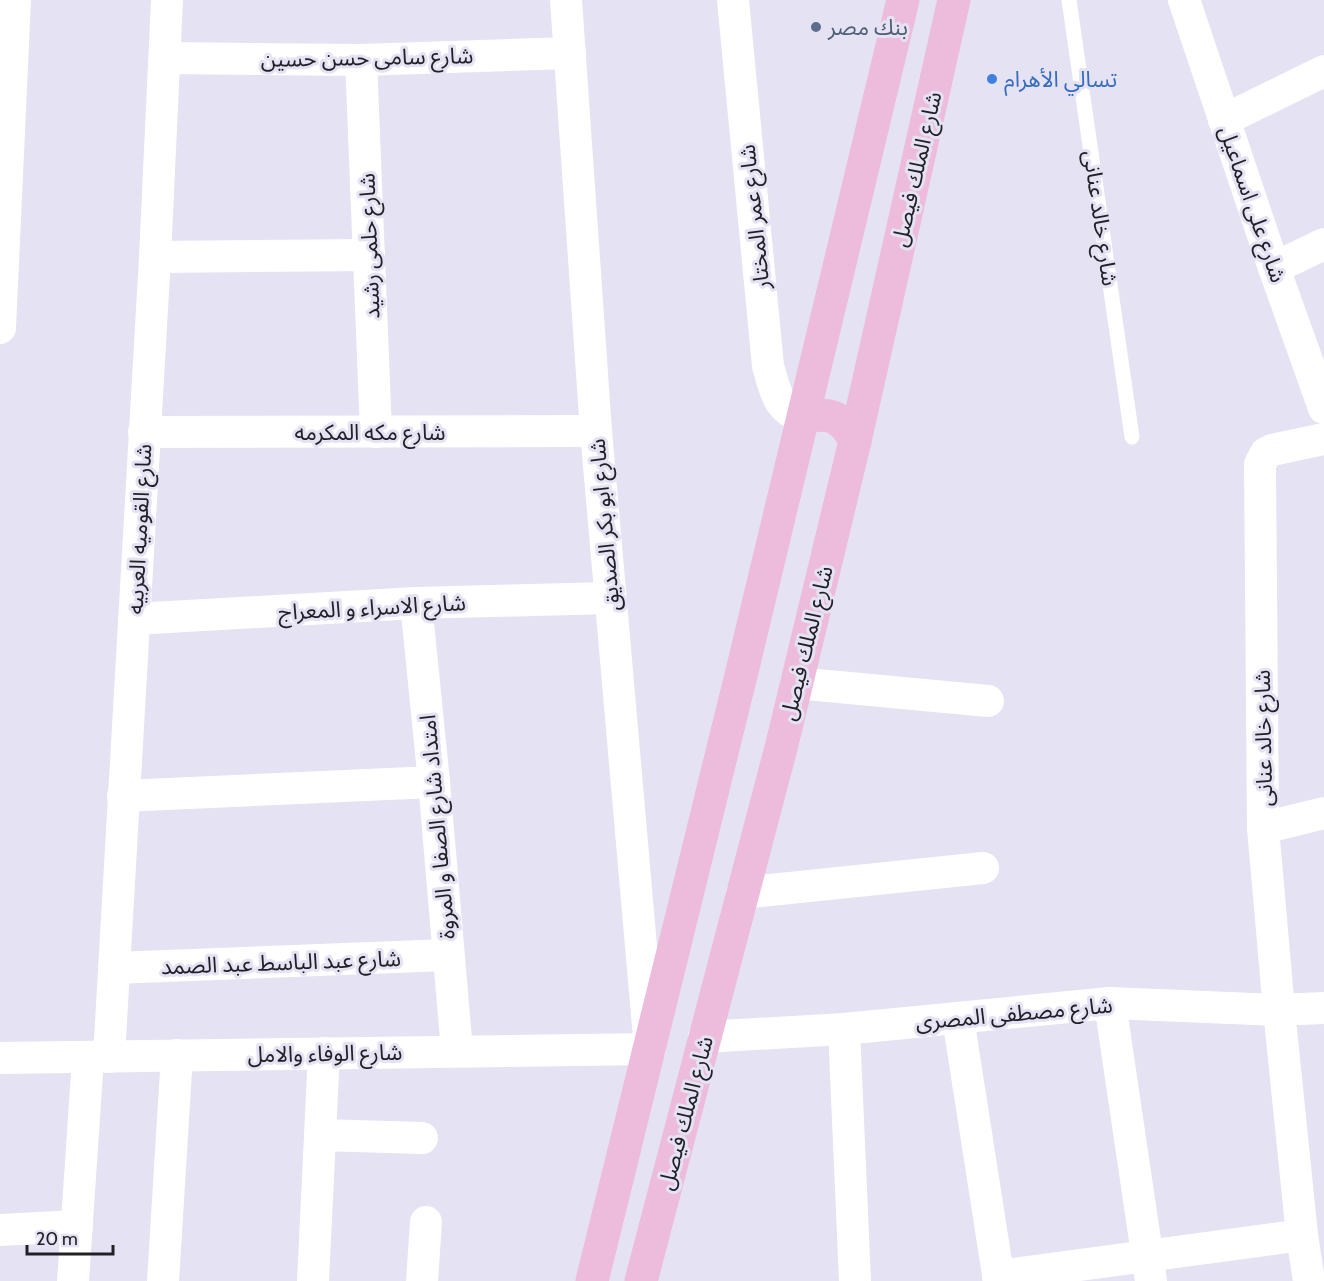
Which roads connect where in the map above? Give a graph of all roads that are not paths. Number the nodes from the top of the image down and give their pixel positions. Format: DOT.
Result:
graph roads {
  1 [pos="15,0"];
  2 [pos="166,0"];
  3 [pos="566,0"];
  4 [pos="733,0"];
  5 [pos="903,0"];
  6 [pos="954,0"];
  7 [pos="1069,0"];
  8 [pos="1184,0"];
  9 [pos="570,53"];
  10 [pos="165,58"];
  11 [pos="361,60"];
  12 [pos="1324,71"];
  13 [pos="5,89"];
  14 [pos="1224,120"];
  15 [pos="3,220"];
  16 [pos="1324,244"];
  17 [pos="369,255"];
  18 [pos="155,257"];
  19 [pos="1274,268"];
  20 [pos="831,308"];
  21 [pos="880,325"];
  22 [pos="0,328"];
  23 [pos="1324,408"];
  24 [pos="804,418"];
  25 [pos="596,431"];
  26 [pos="144,432"];
  27 [pos="376,432"];
  28 [pos="1132,436"];
  29 [pos="1324,439"];
  30 [pos="855,441"];
  31 [pos="610,598"];
  32 [pos="416,603"];
  33 [pos="134,619"];
  34 [pos="796,683"];
  35 [pos="988,701"];
  36 [pos="434,782"];
  37 [pos="123,796"];
  38 [pos="1324,813"];
  39 [pos="1263,828"];
  40 [pos="983,868"];
  41 [pos="742,893"];
  42 [pos="448,955"];
  43 [pos="114,968"];
  44 [pos="1110,1003"];
  45 [pos="1324,1008"];
  46 [pos="1279,1010"];
  47 [pos="958,1018"];
  48 [pos="844,1029"];
  49 [pos="704,1037"];
  50 [pos="650,1049"];
  51 [pos="457,1051"];
  52 [pos="324,1053"];
  53 [pos="177,1055"];
  54 [pos="99,1057"];
  55 [pos="0,1058"];
  56 [pos="320,1135"];
  57 [pos="422,1138"];
  58 [pos="426,1222"];
  59 [pos="76,1226"];
  60 [pos="0,1230"];
  61 [pos="1302,1235"];
  62 [pos="1149,1269"];
  63 [pos="999,1279"];
  64 [pos="73,1281"];
  65 [pos="163,1281"];
  66 [pos="313,1281"];
  67 [pos="422,1281"];
  68 [pos="592,1281"];
  69 [pos="641,1281"];
  70 [pos="855,1281"];
  71 [pos="1309,1281"];
  1 -- 13 [label="street"];
  2 -- 10 [label="street, شارع القوميه العربيه"];
  3 -- 9 [label="street, شارع ابو بكر الصديق"];
  4 -- 24 [label="street, شارع عمر المختار"];
  5 -- 20 [label="main road"];
  6 -- 21 [label="main road, شارع الملك فيصل"];
  7 -- 28 [label="lane, شارع خالد عنانى"];
  8 -- 14 [label="street, شارع على اسماعيل"];
  9 -- 11 [label="street, شارع سامى حسن حسين"];
  9 -- 25 [label="street, شارع ابو بكر الصديق"];
  10 -- 11 [label="street, شارع سامى حسن حسين"];
  10 -- 18 [label="street, شارع القوميه العربيه"];
  11 -- 17 [label="street, شارع حلمى رشيد"];
  12 -- 14 [label="street"];
  13 -- 15 [label="street"];
  14 -- 19 [label="street, شارع على اسماعيل"];
  15 -- 22 [label="street"];
  16 -- 19 [label="street"];
  17 -- 18 [label="street"];
  17 -- 27 [label="street, شارع حلمى رشيد"];
  18 -- 26 [label="street, شارع القوميه العربيه"];
  19 -- 23 [label="street, شارع على اسماعيل"];
  20 -- 21 [label="main road"];
  20 -- 24 [label="main road"];
  21 -- 30 [label="main road, شارع الملك فيصل"];
  24 -- 30 [label="main road"];
  24 -- 50 [label="main road"];
  25 -- 27 [label="street, شارع مكه المكرمه"];
  25 -- 31 [label="street, شارع ابو بكر الصديق"];
  26 -- 27 [label="street, شارع مكه المكرمه"];
  26 -- 33 [label="street, شارع القوميه العربيه"];
  29 -- 39 [label="street, شارع خالد عنانى"];
  30 -- 34 [label="main road, شارع الملك فيصل"];
  31 -- 32 [label="street, شارع الاسراء و المعراج"];
  31 -- 50 [label="street, شارع ابو بكر الصديق"];
  32 -- 33 [label="street, شارع الاسراء و المعراج"];
  32 -- 36 [label="street, امتداد شارع الصفا و المروة"];
  33 -- 37 [label="street, شارع القوميه العربيه"];
  34 -- 35 [label="street"];
  34 -- 41 [label="main road, شارع الملك فيصل"];
  36 -- 37 [label="street"];
  36 -- 42 [label="street, امتداد شارع الصفا و المروة"];
  37 -- 43 [label="street, شارع القوميه العربيه"];
  38 -- 39 [label="street"];
  39 -- 46 [label="street, شارع خالد عنانى"];
  40 -- 41 [label="street"];
  41 -- 49 [label="main road, شارع الملك فيصل"];
  42 -- 43 [label="street, شارع عبد الباسط عبد الصمد"];
  42 -- 51 [label="street, امتداد شارع الصفا و المروة"];
  43 -- 54 [label="street, شارع القوميه العربيه"];
  44 -- 46 [label="street, شارع مصطفى المصرى"];
  44 -- 47 [label="street, شارع مصطفى المصرى"];
  44 -- 62 [label="street"];
  45 -- 46 [label="street, شارع مصطفى المصرى"];
  46 -- 61 [label="street, شارع خالد عنانى"];
  47 -- 48 [label="street, شارع مصطفى المصرى"];
  47 -- 63 [label="street"];
  48 -- 49 [label="street, شارع مصطفى المصرى"];
  48 -- 70 [label="street"];
  49 -- 69 [label="main road, شارع الملك فيصل"];
  50 -- 51 [label="street, شارع الوفاء والامل"];
  50 -- 68 [label="main road"];
  51 -- 52 [label="street, شارع الوفاء والامل"];
  52 -- 53 [label="street, شارع الوفاء والامل"];
  52 -- 56 [label="street"];
  53 -- 54 [label="street, شارع الوفاء والامل"];
  53 -- 65 [label="street"];
  54 -- 55 [label="street, شارع الوفاء والامل"];
  54 -- 59 [label="street, شارع القوميه العربيه"];
  56 -- 57 [label="street"];
  56 -- 66 [label="street"];
  58 -- 67 [label="street"];
  59 -- 60 [label="street"];
  59 -- 64 [label="street, شارع القوميه العربيه"];
  61 -- 62 [label="street"];
  61 -- 71 [label="street, شارع خالد عنانى"];
  62 -- 63 [label="street"];
}
